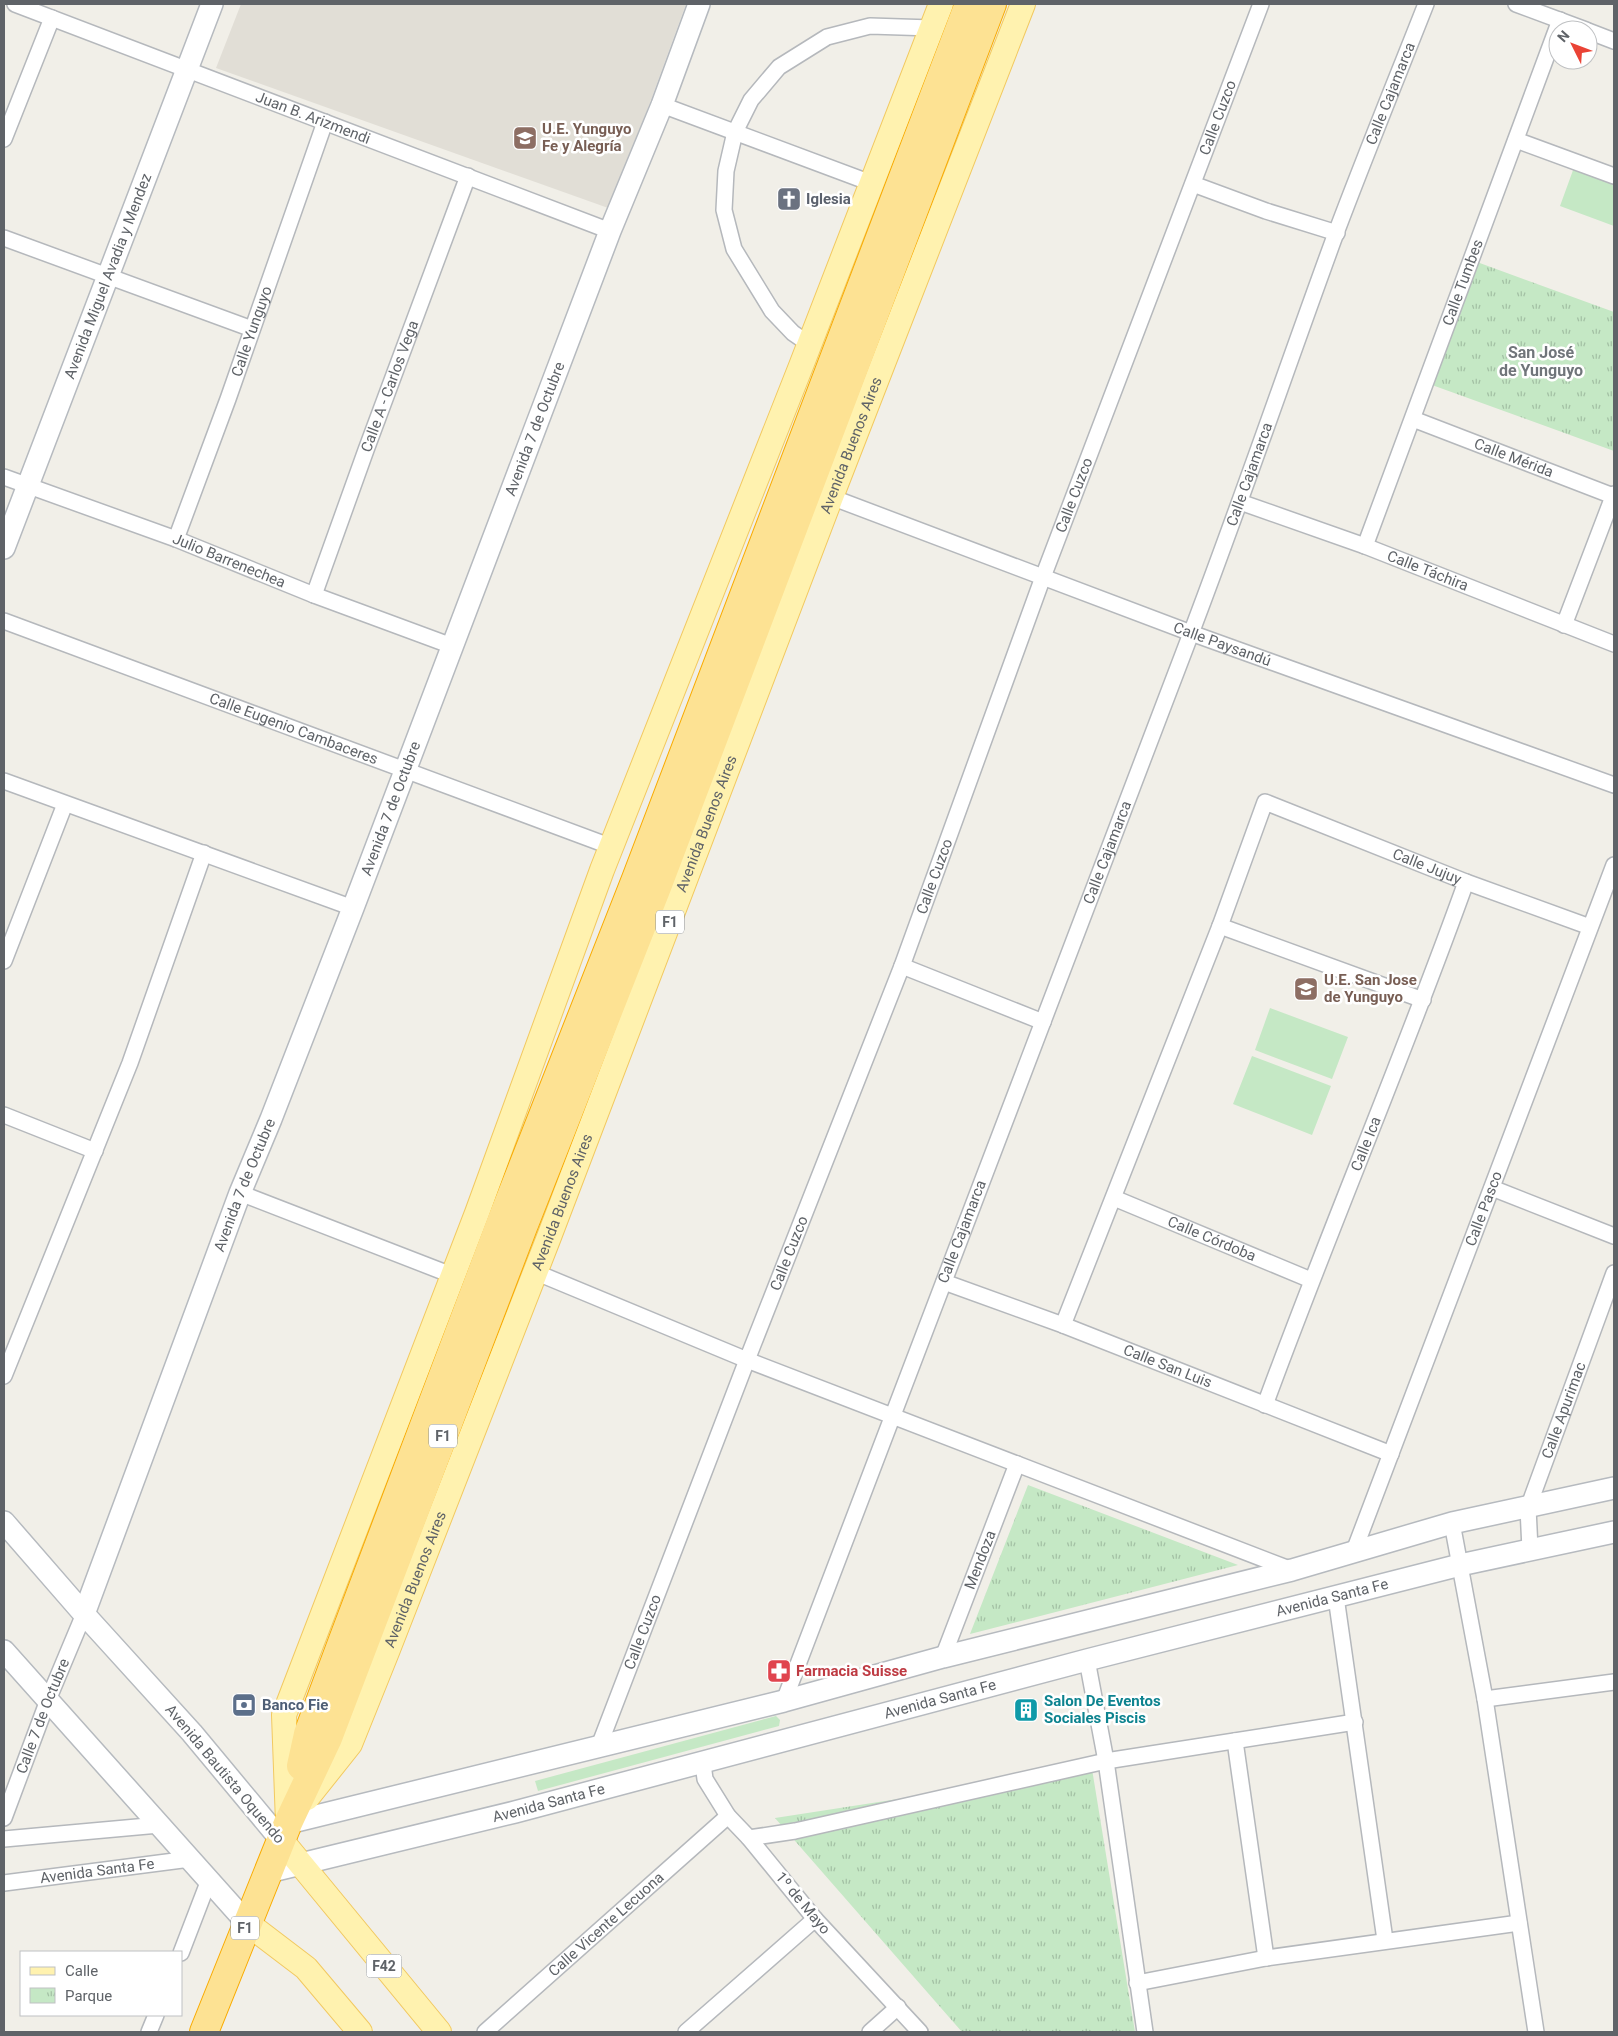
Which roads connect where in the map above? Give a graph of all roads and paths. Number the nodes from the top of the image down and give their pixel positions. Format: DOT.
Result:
graph roads {
  1 [pos="16,4"];
  2 [pos="212,4"];
  3 [pos="699,4"];
  4 [pos="941,4"];
  5 [pos="969,4"];
  6 [pos="992,4"];
  7 [pos="1023,4"];
  8 [pos="1261,4"];
  9 [pos="1426,4"];
  10 [pos="1516,4"];
  11 [pos="52,18"];
  12 [pos="1560,20"];
  13 [pos="932,28"];
  14 [pos="1598,34"];
  15 [pos="1614,41"];
  16 [pos="1548,53"];
  17 [pos="187,70"];
  18 [pos="662,105"];
  19 [pos="325,122"];
  20 [pos="735,132"];
  21 [pos="4,139"];
  22 [pos="1516,140"];
  23 [pos="468,176"];
  24 [pos="1614,176"];
  25 [pos="872,183"];
  26 [pos="1193,184"];
  27 [pos="610,231"];
  28 [pos="1337,233"];
  29 [pos="4,238"];
  30 [pos="108,276"];
  31 [pos="252,329"];
  32 [pos="809,344"];
  33 [pos="1413,419"];
  34 [pos="4,477"];
  35 [pos="27,486"];
  36 [pos="1614,495"];
  37 [pos="831,497"];
  38 [pos="1240,502"];
  39 [pos="176,539"];
  40 [pos="1365,546"];
  41 [pos="4,548"];
  42 [pos="1043,576"];
  43 [pos="314,595"];
  44 [pos="4,621"];
  45 [pos="1564,625"];
  46 [pos="1191,634"];
  47 [pos="1614,644"];
  48 [pos="452,646"];
  49 [pos="404,770"];
  50 [pos="4,781"];
  51 [pos="1614,785"];
  52 [pos="65,804"];
  53 [pos="612,847"];
  54 [pos="204,853"];
  55 [pos="1614,865"];
  56 [pos="1466,882"];
  57 [pos="353,908"];
  58 [pos="1220,926"];
  59 [pos="1590,927"];
  60 [pos="4,961"];
  61 [pos="902,966"];
  62 [pos="1424,1000"];
  63 [pos="1043,1022"];
  64 [pos="4,1115"];
  65 [pos="95,1151"];
  66 [pos="1492,1188"];
  67 [pos="240,1193"];
  68 [pos="1114,1198"];
  69 [pos="1614,1236"];
  70 [pos="535,1272"];
  71 [pos="1614,1273"];
  72 [pos="454,1276"];
  73 [pos="1311,1280"];
  74 [pos="944,1282"];
  75 [pos="1063,1325"];
  76 [pos="747,1360"];
  77 [pos="4,1376"];
  78 [pos="1265,1405"];
  79 [pos="891,1415"];
  80 [pos="1391,1454"];
  81 [pos="1017,1464"];
  82 [pos="1614,1488"];
  83 [pos="1528,1508"];
  84 [pos="4,1522"];
  85 [pos="1452,1523"];
  86 [pos="1614,1532"];
  87 [pos="1530,1550"];
  88 [pos="1354,1551"];
  89 [pos="1460,1565"];
  90 [pos="1292,1570"];
  91 [pos="1336,1597"];
  92 [pos="84,1614"];
  93 [pos="4,1651"];
  94 [pos="944,1657"];
  95 [pos="1087,1660"];
  96 [pos="1614,1682"];
  97 [pos="1485,1699"];
  98 [pos="48,1700"];
  99 [pos="784,1701"];
  100 [pos="1355,1722"];
  101 [pos="1235,1741"];
  102 [pos="599,1746"];
  103 [pos="1106,1761"];
  104 [pos="702,1764"];
  105 [pos="728,1816"];
  106 [pos="4,1818"];
  107 [pos="159,1825"];
  108 [pos="284,1832"];
  109 [pos="749,1838"];
  110 [pos="4,1839"];
  111 [pos="190,1859"];
  112 [pos="300,1863"];
  113 [pos="268,1872"];
  114 [pos="209,1880"];
  115 [pos="4,1883"];
  116 [pos="815,1919"];
  117 [pos="247,1923"];
  118 [pos="1519,1923"];
  119 [pos="1385,1940"];
  120 [pos="181,1951"];
  121 [pos="1266,1958"];
  122 [pos="1137,1984"];
  123 [pos="898,2007"];
  124 [pos="156,2016"];
  125 [pos="150,2032"];
  126 [pos="204,2032"];
  127 [pos="360,2032"];
  128 [pos="439,2032"];
  129 [pos="485,2032"];
  130 [pos="686,2032"];
  131 [pos="870,2032"];
  132 [pos="920,2032"];
  133 [pos="1145,2032"];
  134 [pos="1536,2032"];
  1 -- 11 [label="street, Juan B. Arizmendi"];
  2 -- 17 [label="main road, Avenida Miguel Avadia y Mendez"];
  3 -- 18 [label="main road, Avenida 7 de Octubre"];
  4 -- 13 [label="main road, Avenida Buenos Aires"];
  5 -- 108 [label="highway, Avenida Buenos Aires / F1"];
  6 -- 108 [label="highway, Avenida Buenos Aires / F1"];
  7 -- 37 [label="main road, Avenida Buenos Aires / F1"];
  8 -- 26 [label="street, Calle Cuzco"];
  9 -- 28 [label="street, Calle Cajamarca"];
  10 -- 12 [label="street"];
  11 -- 17 [label="street, Juan B. Arizmendi"];
  11 -- 21 [label="street"];
  13 -- 20 [label="street"];
  13 -- 25 [label="main road, Avenida Buenos Aires"];
  14 -- 15 [label="street"];
  16 -- 22 [label="street, Calle Tumbes"];
  17 -- 19 [label="street, Juan B. Arizmendi"];
  17 -- 30 [label="main road, Avenida Miguel Avadia y Mendez"];
  18 -- 20 [label="street"];
  18 -- 27 [label="main road, Avenida 7 de Octubre"];
  19 -- 23 [label="street, Juan B. Arizmendi"];
  19 -- 31 [label="street, Calle Yunguyo"];
  20 -- 25 [label="street"];
  20 -- 32 [label="street"];
  22 -- 24 [label="street"];
  22 -- 33 [label="street, Calle Tumbes"];
  23 -- 27 [label="street, Juan B. Arizmendi"];
  23 -- 43 [label="street, Calle A - Carlos Vega"];
  25 -- 32 [label="main road, Avenida Buenos Aires"];
  26 -- 28 [label="street"];
  26 -- 42 [label="street, Calle Cuzco"];
  27 -- 48 [label="main road, Avenida 7 de Octubre"];
  28 -- 38 [label="street, Calle Cajamarca"];
  29 -- 30 [label="street"];
  30 -- 31 [label="street"];
  30 -- 35 [label="main road, Avenida Miguel Avadia y Mendez"];
  31 -- 39 [label="street, Calle Yunguyo"];
  32 -- 53 [label="main road, Avenida Buenos Aires"];
  33 -- 36 [label="street, Calle Mérida"];
  33 -- 40 [label="street, Calle Tumbes"];
  34 -- 35 [label="street, Julio Barrenechea"];
  35 -- 39 [label="street, Julio Barrenechea"];
  35 -- 41 [label="main road, Avenida Miguel Avadia y Mendez"];
  36 -- 45 [label="street"];
  37 -- 42 [label="street, Calle Paysandú"];
  37 -- 70 [label="main road, Avenida Buenos Aires / F1"];
  38 -- 40 [label="street, Calle Táchira"];
  38 -- 46 [label="street, Calle Cajamarca"];
  39 -- 43 [label="street, Julio Barrenechea"];
  40 -- 45 [label="street, Calle Táchira"];
  42 -- 46 [label="street, Calle Paysandú"];
  42 -- 61 [label="street, Calle Cuzco"];
  43 -- 48 [label="street, Julio Barrenechea"];
  44 -- 49 [label="street, Calle Eugenio Cambaceres"];
  45 -- 47 [label="street, Calle Táchira"];
  46 -- 51 [label="street, Calle Paysandú"];
  46 -- 63 [label="street, Calle Cajamarca"];
  48 -- 49 [label="main road, Avenida 7 de Octubre"];
  49 -- 53 [label="street, Calle Eugenio Cambaceres"];
  49 -- 57 [label="main road, Avenida 7 de Octubre"];
  50 -- 52 [label="street"];
  52 -- 54 [label="street"];
  52 -- 60 [label="street"];
  53 -- 72 [label="main road, Avenida Buenos Aires"];
  54 -- 57 [label="street"];
  54 -- 65 [label="street"];
  55 -- 59 [label="street, Calle Pasco"];
  56 -- 58 [label="street, Calle Jujuy"];
  56 -- 59 [label="street, Calle Jujuy"];
  56 -- 62 [label="street, Calle Ica"];
  57 -- 67 [label="main road, Avenida 7 de Octubre"];
  58 -- 62 [label="street"];
  58 -- 68 [label="street"];
  59 -- 66 [label="street, Calle Pasco"];
  61 -- 63 [label="street"];
  61 -- 76 [label="street, Calle Cuzco"];
  62 -- 73 [label="street, Calle Ica"];
  63 -- 74 [label="street, Calle Cajamarca"];
  64 -- 65 [label="street"];
  65 -- 77 [label="street"];
  66 -- 69 [label="street"];
  66 -- 80 [label="street, Calle Pasco"];
  67 -- 72 [label="street"];
  67 -- 92 [label="main road, Avenida 7 de Octubre"];
  68 -- 73 [label="street, Calle Córdoba"];
  68 -- 75 [label="street"];
  70 -- 76 [label="street"];
  70 -- 108 [label="main road, Avenida Buenos Aires / F1"];
  71 -- 83 [label="street, Calle Apurimac"];
  72 -- 108 [label="main road, Avenida Buenos Aires"];
  73 -- 78 [label="street, Calle Ica"];
  74 -- 75 [label="street, Calle San Luis"];
  74 -- 79 [label="street, Calle Cajamarca"];
  75 -- 78 [label="street, Calle San Luis"];
  76 -- 79 [label="street"];
  76 -- 102 [label="street, Calle Cuzco"];
  78 -- 80 [label="street, Calle San Luis"];
  79 -- 81 [label="street"];
  79 -- 99 [label="street, Calle Cajamarca"];
  80 -- 88 [label="street, Calle Pasco"];
  81 -- 90 [label="street"];
  81 -- 94 [label="street, Mendoza"];
  82 -- 83 [label="main road"];
  83 -- 85 [label="main road"];
  83 -- 87 [label="street, Calle Apurimac"];
  84 -- 92 [label="main road, Avenida Bautista Oquendo / F42"];
  85 -- 88 [label="main road"];
  85 -- 89 [label="street"];
  86 -- 87 [label="main road, Avenida Santa Fe"];
  87 -- 89 [label="main road, Avenida Santa Fe"];
  88 -- 90 [label="main road"];
  89 -- 91 [label="main road, Avenida Santa Fe"];
  89 -- 97 [label="street"];
  90 -- 94 [label="main road"];
  91 -- 95 [label="main road, Avenida Santa Fe"];
  91 -- 100 [label="street"];
  92 -- 98 [label="street, Calle 7 de Octubre"];
  92 -- 108 [label="main road, Avenida Bautista Oquendo / F42"];
  93 -- 98 [label="main road"];
  94 -- 99 [label="main road"];
  95 -- 103 [label="street"];
  95 -- 104 [label="main road, Avenida Santa Fe"];
  96 -- 97 [label="street"];
  97 -- 118 [label="street"];
  98 -- 106 [label="street, Calle 7 de Octubre"];
  98 -- 107 [label="main road"];
  99 -- 102 [label="main road"];
  100 -- 101 [label="street"];
  100 -- 119 [label="street"];
  101 -- 103 [label="street"];
  101 -- 121 [label="street"];
  102 -- 108 [label="main road"];
  103 -- 109 [label="street"];
  103 -- 122 [label="street"];
  104 -- 105 [label="street, 1º de Mayo"];
  104 -- 112 [label="main road, Avenida Santa Fe"];
  105 -- 109 [label="street, 1º de Mayo"];
  105 -- 129 [label="street, Calle Vicente Lecuona"];
  107 -- 110 [label="street"];
  107 -- 111 [label="main road"];
  108 -- 112 [label="main road, Avenida Bautista Oquendo / F42"];
  108 -- 113 [label="highway, Avenida Buenos Aires / F1"];
  109 -- 116 [label="street, 1º de Mayo"];
  111 -- 114 [label="main road"];
  111 -- 115 [label="street, Avenida Santa Fe"];
  112 -- 113 [label="main road, Avenida Santa Fe"];
  112 -- 128 [label="main road, Avenida Bautista Oquendo / F42"];
  113 -- 117 [label="highway, Avenida Buenos Aires / F1"];
  114 -- 117 [label="main road"];
  114 -- 120 [label="street"];
  116 -- 123 [label="street, 1º de Mayo"];
  116 -- 130 [label="street"];
  117 -- 126 [label="highway, Avenida Buenos Aires / F1"];
  117 -- 127 [label="main road"];
  118 -- 119 [label="street"];
  118 -- 134 [label="street"];
  119 -- 121 [label="street"];
  121 -- 122 [label="street"];
  122 -- 133 [label="street"];
  123 -- 131 [label="street"];
  123 -- 132 [label="street, 1º de Mayo"];
  124 -- 125 [label="street"];
}
